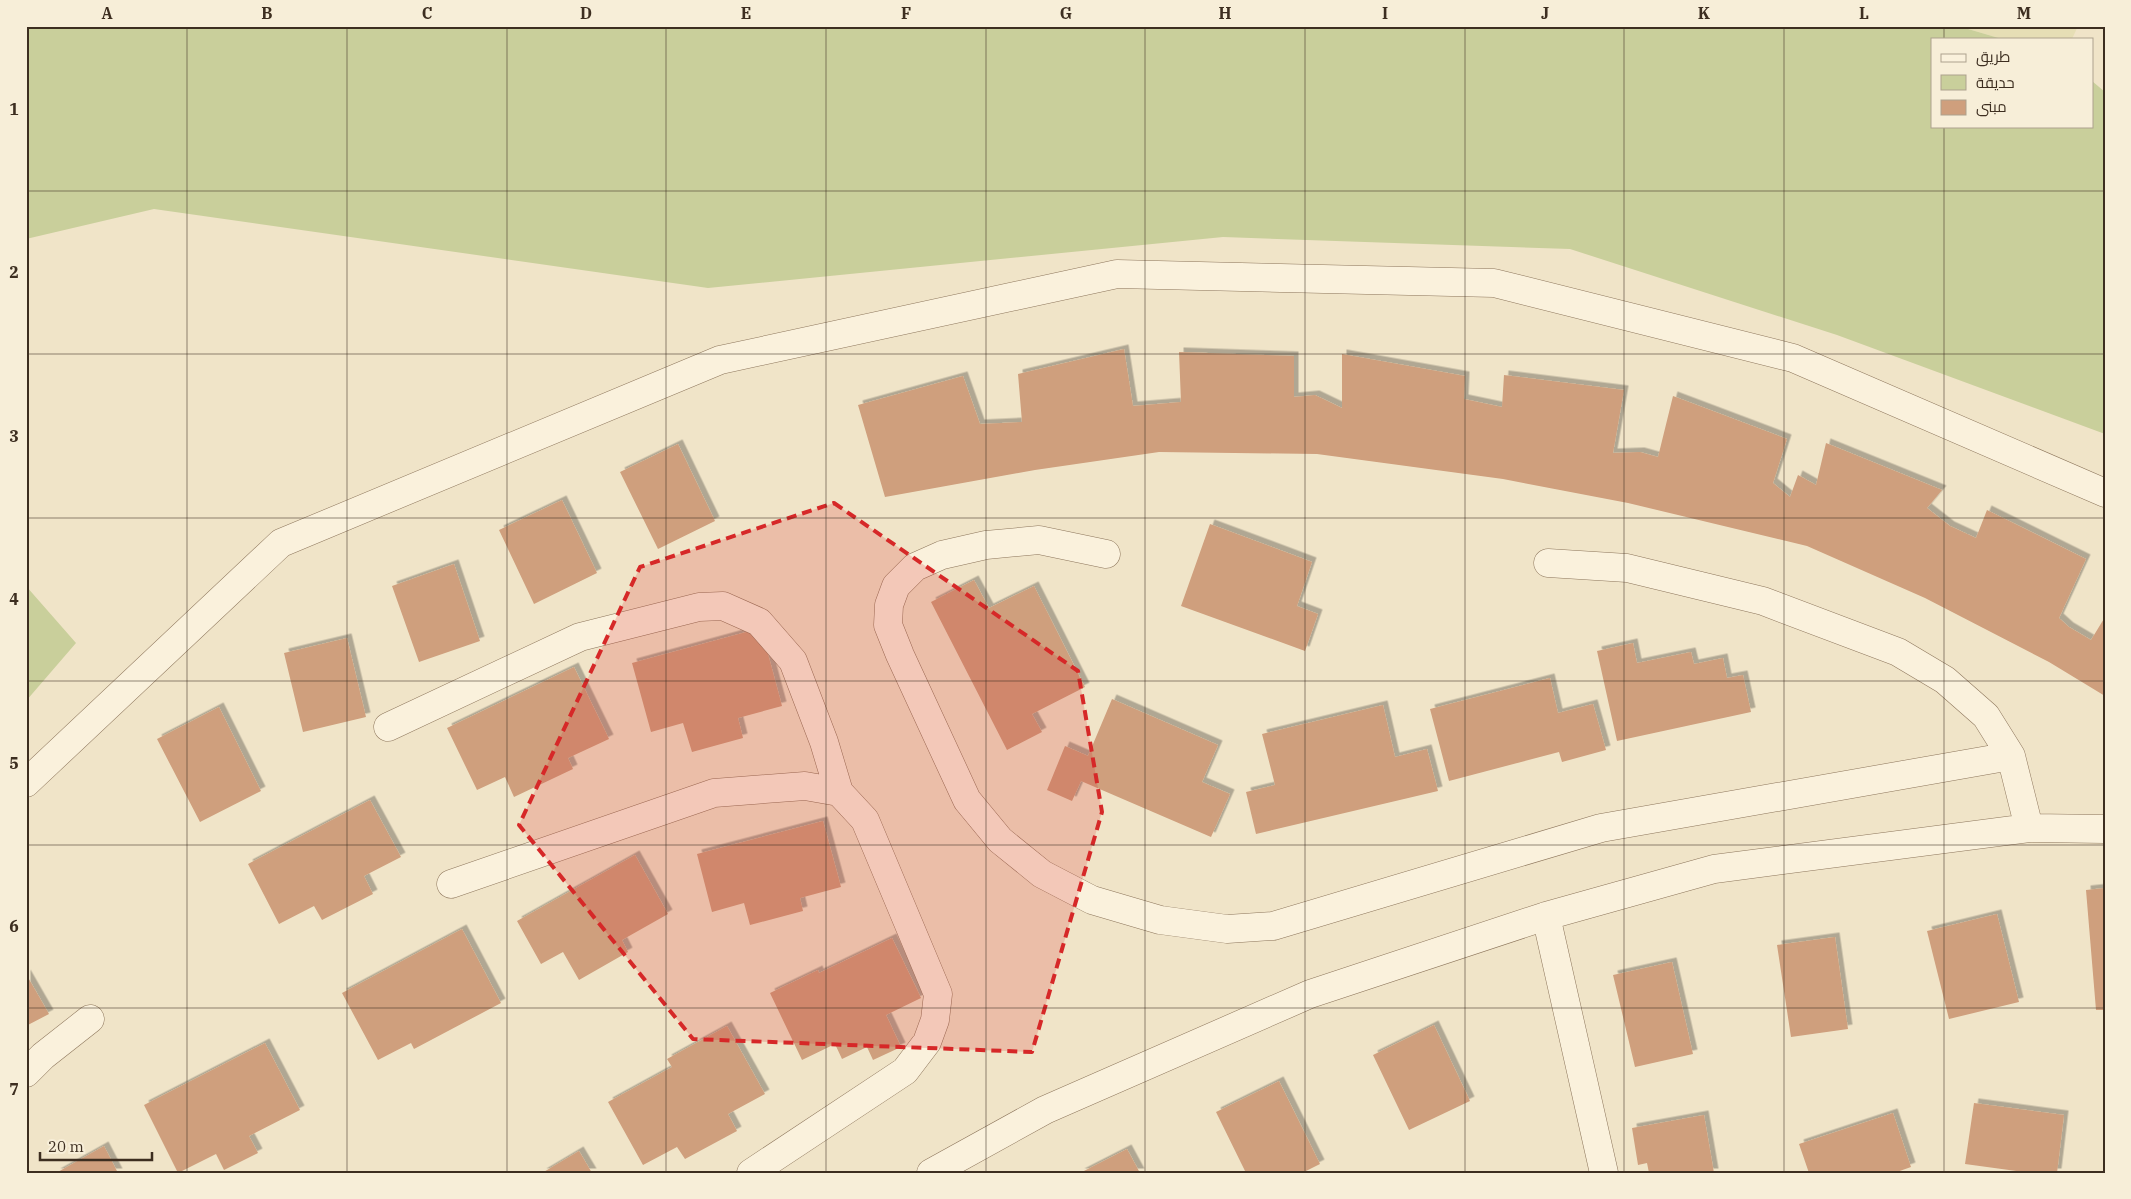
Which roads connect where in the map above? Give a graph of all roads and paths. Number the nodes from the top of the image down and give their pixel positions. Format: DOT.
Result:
graph roads {
  1 [pos="2105,493"];
  2 [pos="1106,554"];
  3 [pos="1548,563"];
  4 [pos="388,727"];
  5 [pos="2011,756"];
  6 [pos="26,783"];
  7 [pos="839,792"];
  8 [pos="2029,828"];
  9 [pos="2105,829"];
  10 [pos="451,884"];
  11 [pos="1546,916"];
  12 [pos="90,1019"];
  13 [pos="26,1073"];
  14 [pos="751,1173"];
  15 [pos="931,1173"];
  16 [pos="1604,1173"];
  1 -- 6 [label="street"];
  2 -- 5 [label="street"];
  3 -- 5 [label="street"];
  4 -- 7 [label="street"];
  5 -- 8 [label="street"];
  7 -- 10 [label="street"];
  7 -- 14 [label="street"];
  8 -- 9 [label="street"];
  8 -- 11 [label="street"];
  11 -- 15 [label="street"];
  11 -- 16 [label="street"];
  12 -- 13 [label="street"];
}
